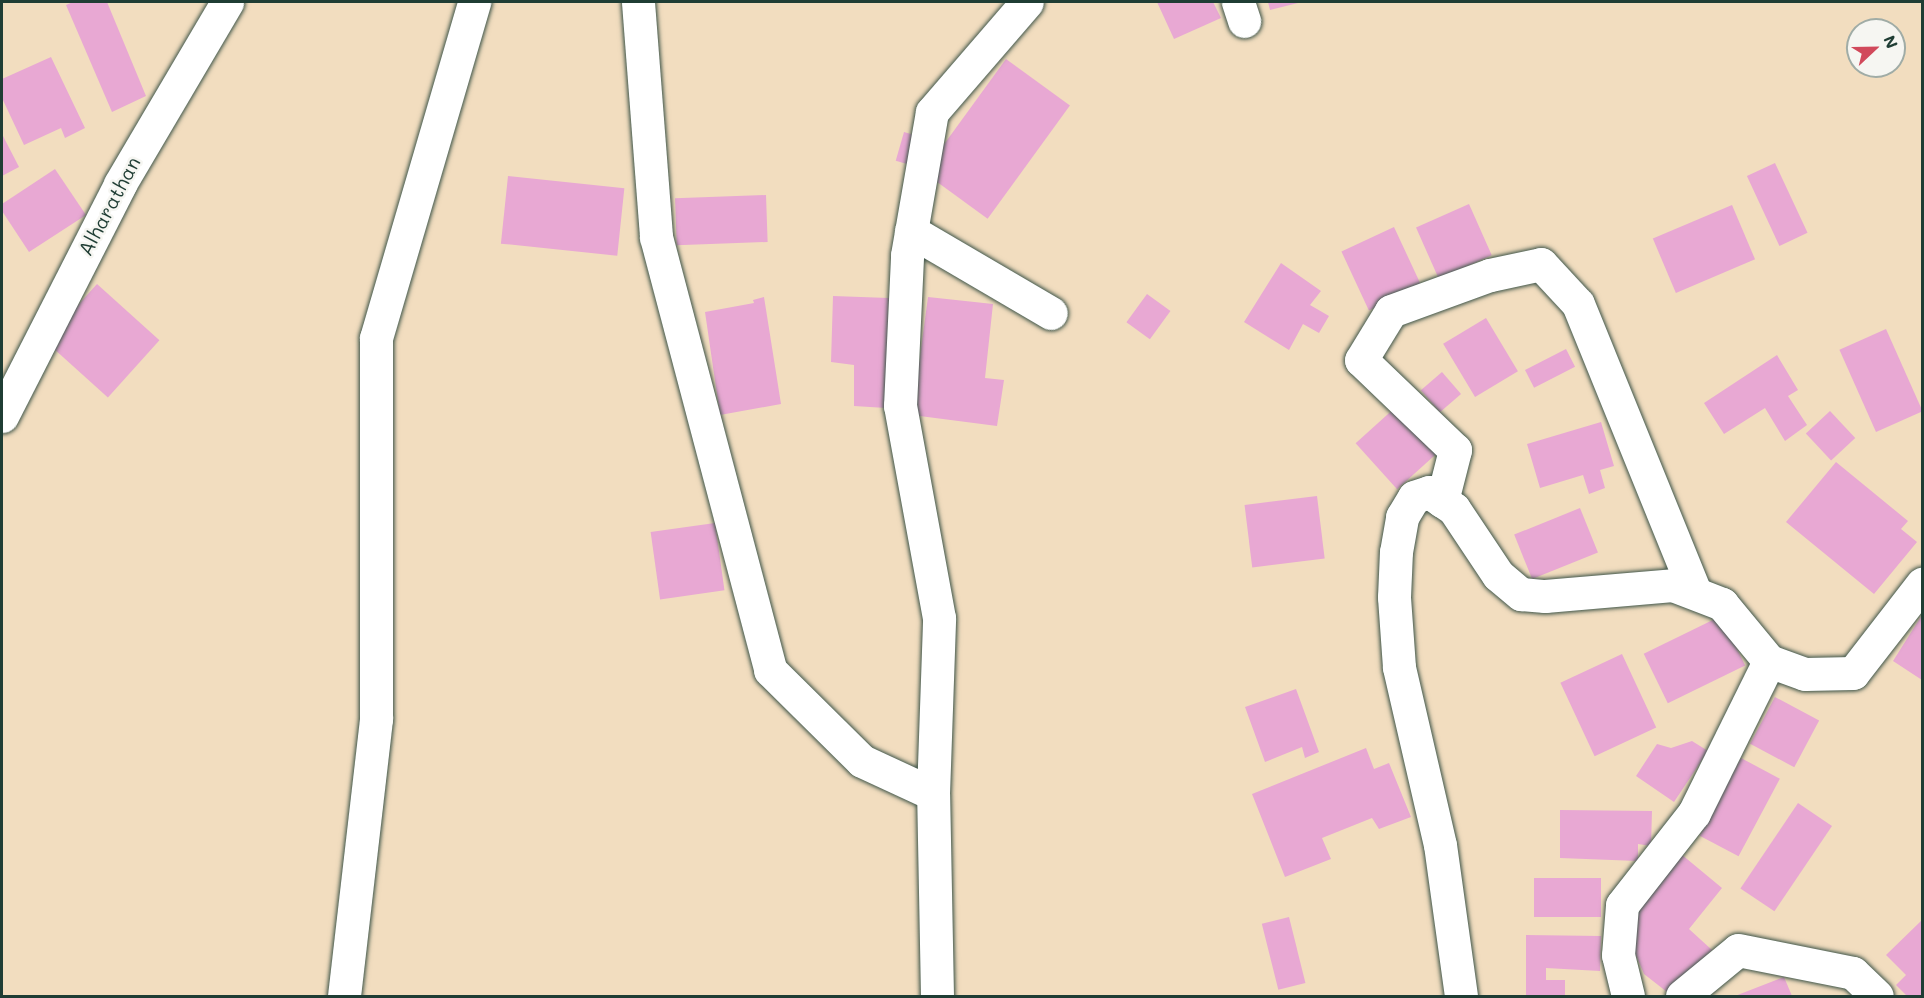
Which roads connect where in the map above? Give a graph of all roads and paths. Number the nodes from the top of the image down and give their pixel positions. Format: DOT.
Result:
graph roads {
  1 [pos="227,2"];
  2 [pos="474,2"];
  3 [pos="638,2"];
  4 [pos="1027,2"];
  5 [pos="911,231"];
  6 [pos="1051,313"];
  7 [pos="2,416"];
  8 [pos="1442,501"];
  9 [pos="1923,584"];
  10 [pos="1695,592"];
  11 [pos="1769,661"];
  12 [pos="933,794"];
  13 [pos="344,996"];
  14 [pos="937,996"];
  15 [pos="1461,996"];
  16 [pos="1628,996"];
  17 [pos="1682,996"];
  18 [pos="1877,996"];
  1 -- 7 [label="street, Alharathan"];
  2 -- 13 [label="street"];
  3 -- 12 [label="street"];
  4 -- 5 [label="street"];
  5 -- 6 [label="street"];
  5 -- 12 [label="street"];
  8 -- 10 [label="street"];
  8 -- 10 [label="street"];
  8 -- 15 [label="street"];
  9 -- 11 [label="street"];
  10 -- 11 [label="street"];
  11 -- 16 [label="street"];
  12 -- 14 [label="street"];
  17 -- 18 [label="street"];
}
